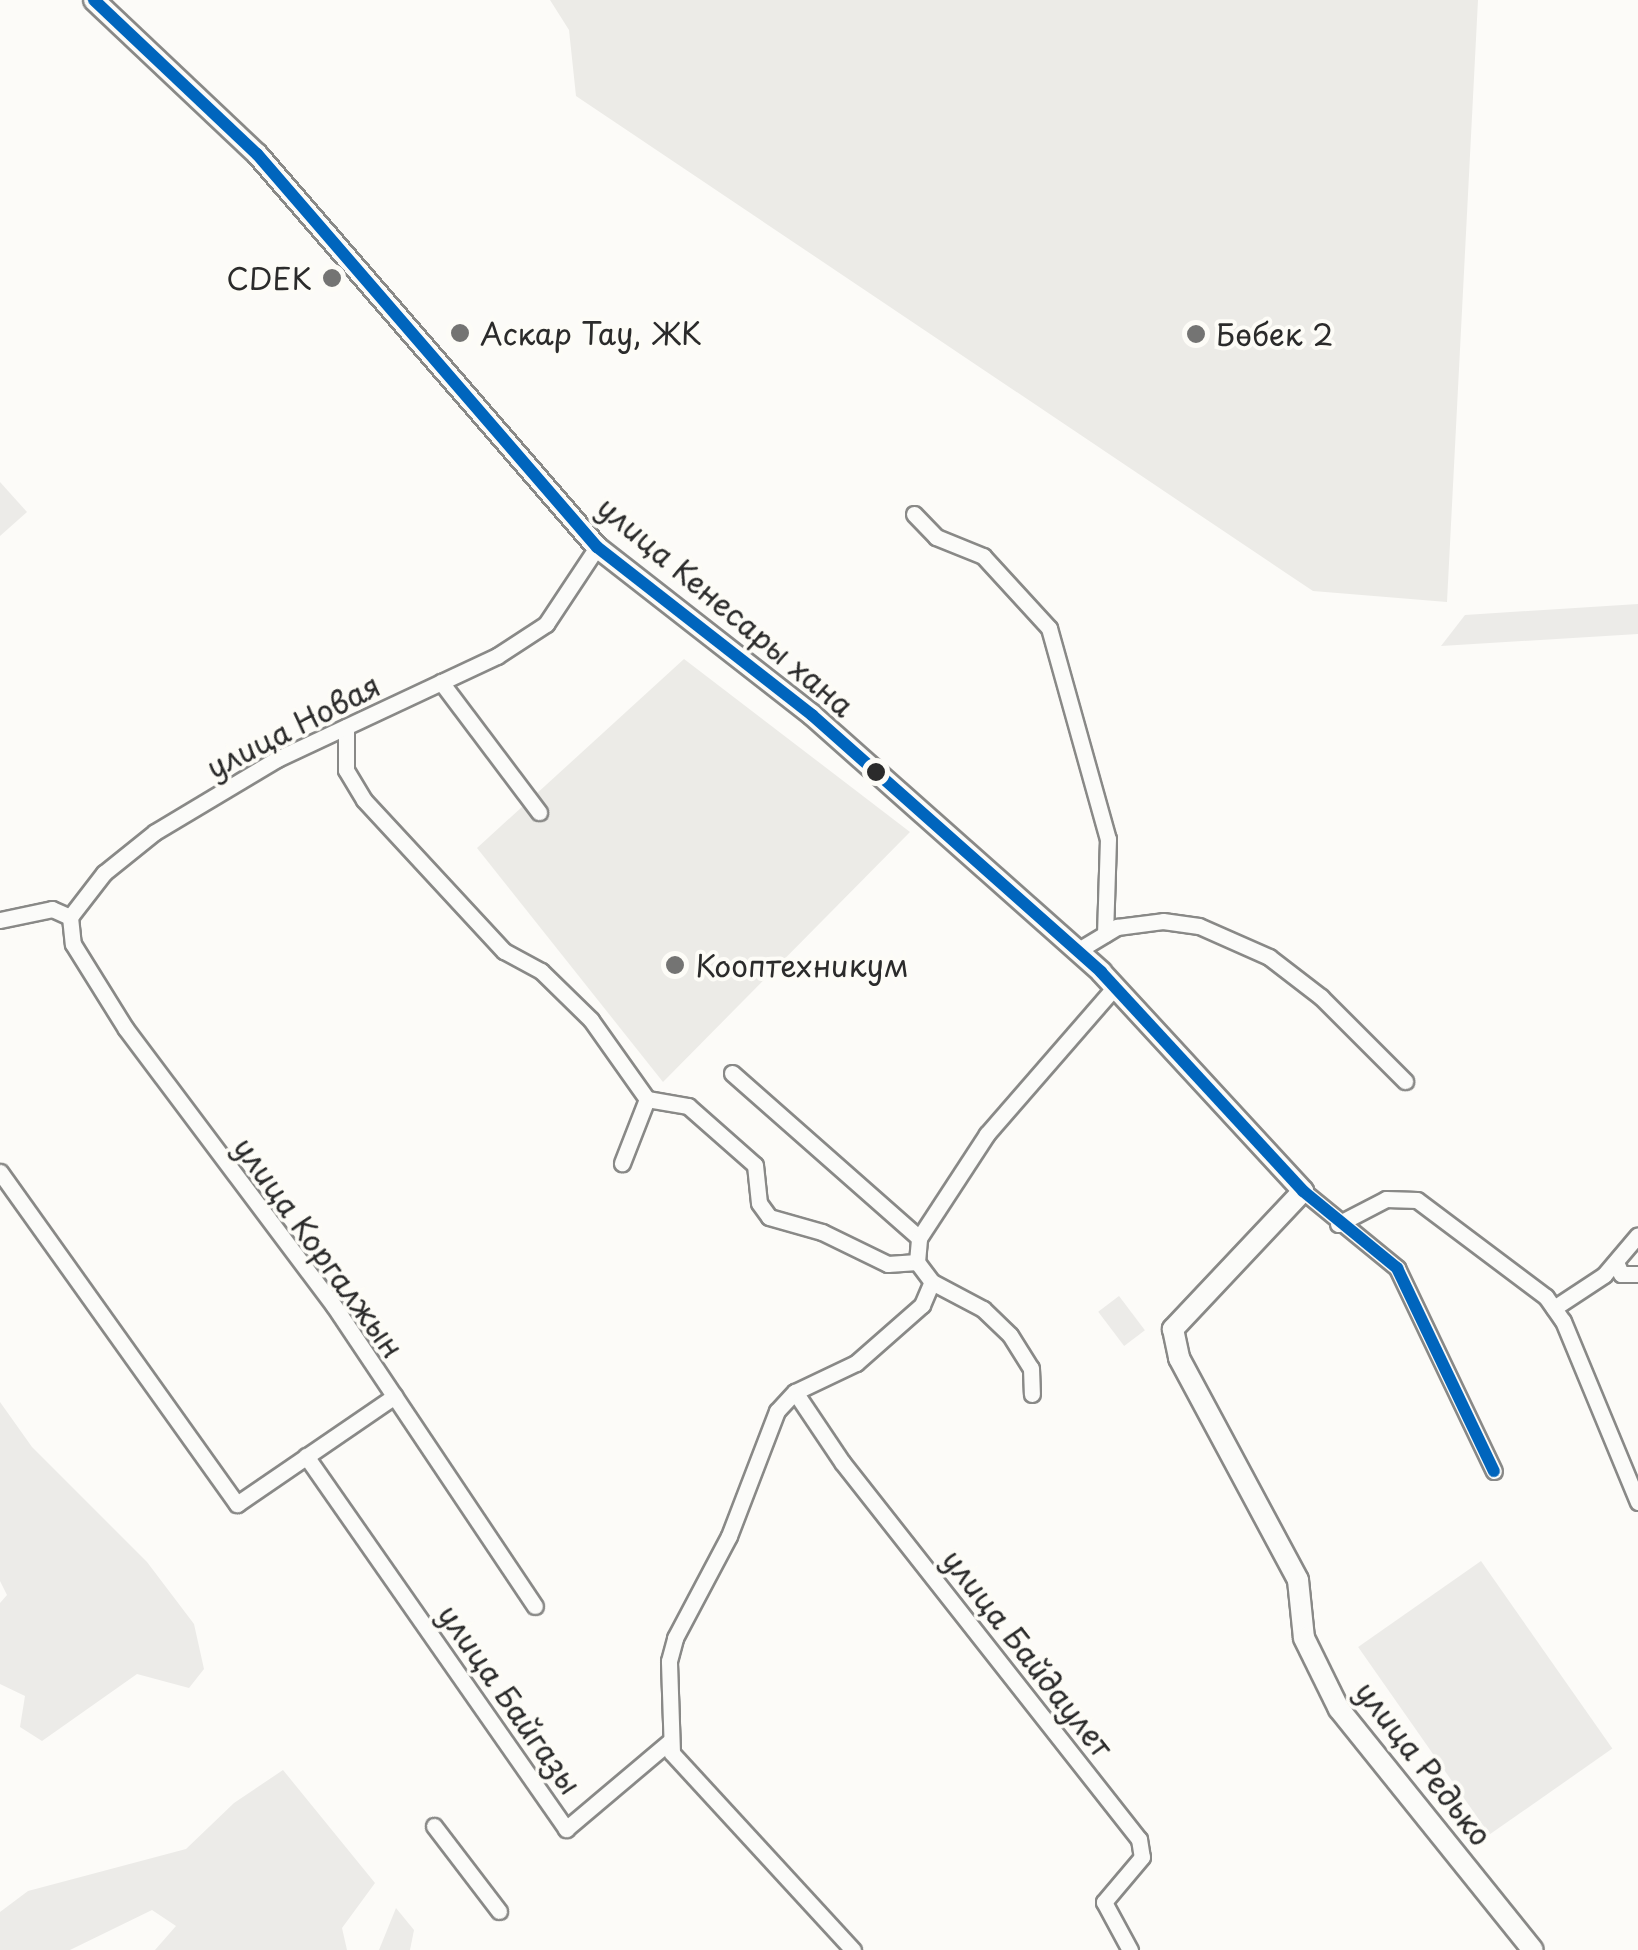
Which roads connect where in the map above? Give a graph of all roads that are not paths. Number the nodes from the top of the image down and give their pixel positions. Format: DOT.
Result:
graph roads {
  1 [pos="94,0"];
  2 [pos="914,514"];
  3 [pos="597,547"];
  4 [pos="441,682"];
  5 [pos="346,727"];
  6 [pos="539,812"];
  7 [pos="70,917"];
  8 [pos="0,920"];
  9 [pos="1105,934"];
  10 [pos="1076,951"];
  11 [pos="1115,987"];
  12 [pos="732,1073"];
  13 [pos="1405,1081"];
  14 [pos="647,1099"];
  15 [pos="622,1163"];
  16 [pos="0,1172"];
  17 [pos="1302,1191"];
  18 [pos="1338,1224"];
  19 [pos="919,1238"];
  20 [pos="1636,1242"];
  21 [pos="916,1262"];
  22 [pos="1616,1262"];
  23 [pos="1638,1274"];
  24 [pos="932,1282"];
  25 [pos="1554,1308"];
  26 [pos="796,1392"];
  27 [pos="1032,1394"];
  28 [pos="395,1396"];
  29 [pos="306,1456"];
  30 [pos="1494,1471"];
  31 [pos="1638,1502"];
  32 [pos="535,1606"];
  33 [pos="670,1741"];
  34 [pos="434,1826"];
  35 [pos="500,1912"];
  36 [pos="853,1950"];
  37 [pos="1130,1950"];
  38 [pos="1532,1950"];
  1 -- 3 [label="street, улица Кенесары хана"];
  2 -- 9 [label="street"];
  3 -- 4 [label="street, улица Новая"];
  3 -- 10 [label="street, улица Кенесары хана"];
  4 -- 5 [label="street, улица Новая"];
  4 -- 6 [label="street"];
  5 -- 7 [label="street, улица Новая"];
  5 -- 14 [label="street"];
  7 -- 8 [label="street"];
  7 -- 28 [label="street, улица Коргалжын"];
  9 -- 10 [label="street"];
  9 -- 13 [label="street"];
  10 -- 11 [label="street, улица Кенесары хана"];
  11 -- 17 [label="street, улица Кенесары хана"];
  11 -- 19 [label="street"];
  12 -- 19 [label="street"];
  14 -- 15 [label="street"];
  14 -- 21 [label="street"];
  16 -- 29 [label="street"];
  17 -- 18 [label="street"];
  17 -- 38 [label="street, улица Редько"];
  18 -- 25 [label="street"];
  18 -- 30 [label="street"];
  19 -- 21 [label="street"];
  20 -- 22 [label="street"];
  21 -- 24 [label="street"];
  22 -- 23 [label="street"];
  22 -- 25 [label="street"];
  24 -- 26 [label="street"];
  24 -- 27 [label="street"];
  25 -- 31 [label="street"];
  26 -- 33 [label="street"];
  26 -- 37 [label="street, улица Байдаулет"];
  28 -- 29 [label="street"];
  28 -- 32 [label="street, улица Коргалжын"];
  29 -- 33 [label="street, улица Байгазы"];
  33 -- 36 [label="street"];
  34 -- 35 [label="street"];
}
